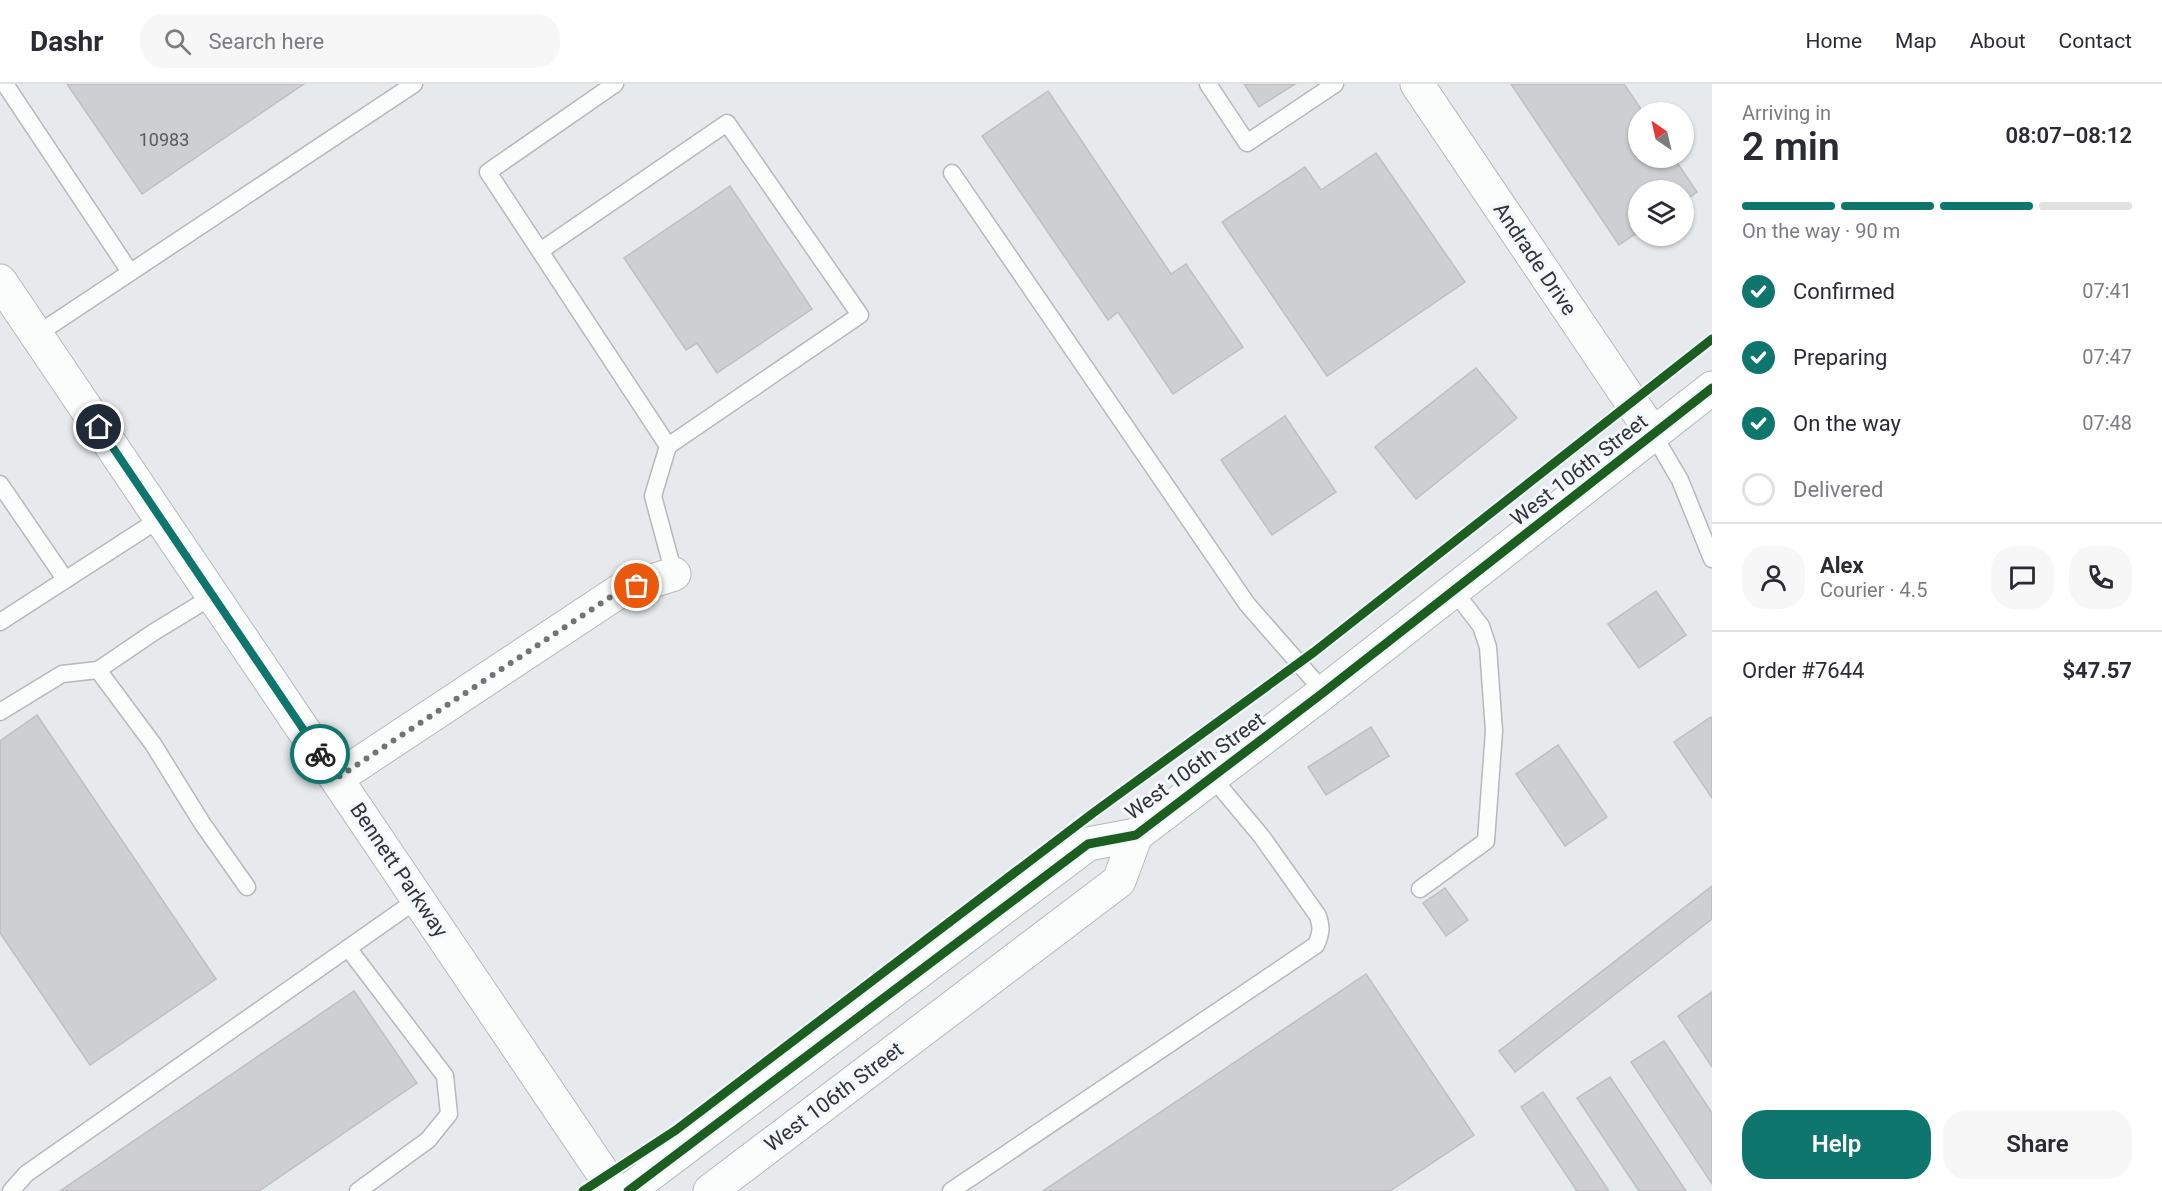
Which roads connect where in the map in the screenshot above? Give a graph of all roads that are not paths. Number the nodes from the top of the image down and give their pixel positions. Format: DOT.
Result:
graph roads {
  1 [pos="5,84"];
  2 [pos="414,84"];
  3 [pos="615,84"];
  4 [pos="1208,84"];
  5 [pos="1335,84"];
  6 [pos="1417,84"];
  7 [pos="952,173"];
  8 [pos="540,251"];
  9 [pos="130,272"];
  10 [pos="0,281"];
  11 [pos="36,335"];
  12 [pos="1712,388"];
  13 [pos="1653,434"];
  14 [pos="668,446"];
  15 [pos="0,484"];
  16 [pos="161,518"];
  17 [pos="1712,559"];
  18 [pos="675,574"];
  19 [pos="65,579"];
  20 [pos="1454,591"];
  21 [pos="213,596"];
  22 [pos="0,622"];
  23 [pos="99,669"];
  24 [pos="1324,692"];
  25 [pos="0,712"];
  26 [pos="1212,777"];
  27 [pos="337,778"];
  28 [pos="1136,835"];
  29 [pos="247,886"];
  30 [pos="1420,890"];
  31 [pos="418,898"];
  32 [pos="348,948"];
  33 [pos="11,1191"];
  34 [pos="358,1191"];
  35 [pos="615,1191"];
  36 [pos="628,1191"];
  37 [pos="710,1191"];
  38 [pos="951,1191"];
  1 -- 9 [label="lane"];
  2 -- 9 [label="lane"];
  3 -- 8 [label="lane"];
  4 -- 5 [label="lane"];
  6 -- 13 [label="street, Andrade Drive"];
  7 -- 24 [label="lane"];
  8 -- 14 [label="lane"];
  8 -- 14 [label="lane"];
  9 -- 11 [label="lane"];
  10 -- 11 [label="street, Bennett Parkway"];
  11 -- 16 [label="street, Bennett Parkway"];
  12 -- 13 [label="street, West 106th Street"];
  13 -- 17 [label="lane"];
  13 -- 20 [label="street, West 106th Street"];
  14 -- 18 [label="lane"];
  15 -- 19 [label="lane"];
  16 -- 19 [label="lane"];
  16 -- 21 [label="street, Bennett Parkway"];
  18 -- 27 [label="street"];
  19 -- 22 [label="lane"];
  20 -- 24 [label="street, West 106th Street"];
  20 -- 30 [label="lane"];
  21 -- 23 [label="lane"];
  21 -- 27 [label="street, Bennett Parkway"];
  23 -- 25 [label="lane"];
  23 -- 29 [label="lane"];
  24 -- 26 [label="street, West 106th Street"];
  26 -- 28 [label="street, West 106th Street"];
  26 -- 38 [label="lane"];
  27 -- 31 [label="street, Bennett Parkway"];
  28 -- 36 [label="street, West 106th Street"];
  28 -- 37 [label="street, West 106th Street"];
  31 -- 32 [label="lane"];
  31 -- 35 [label="street, Bennett Parkway"];
  32 -- 33 [label="lane"];
  32 -- 34 [label="lane"];
}
